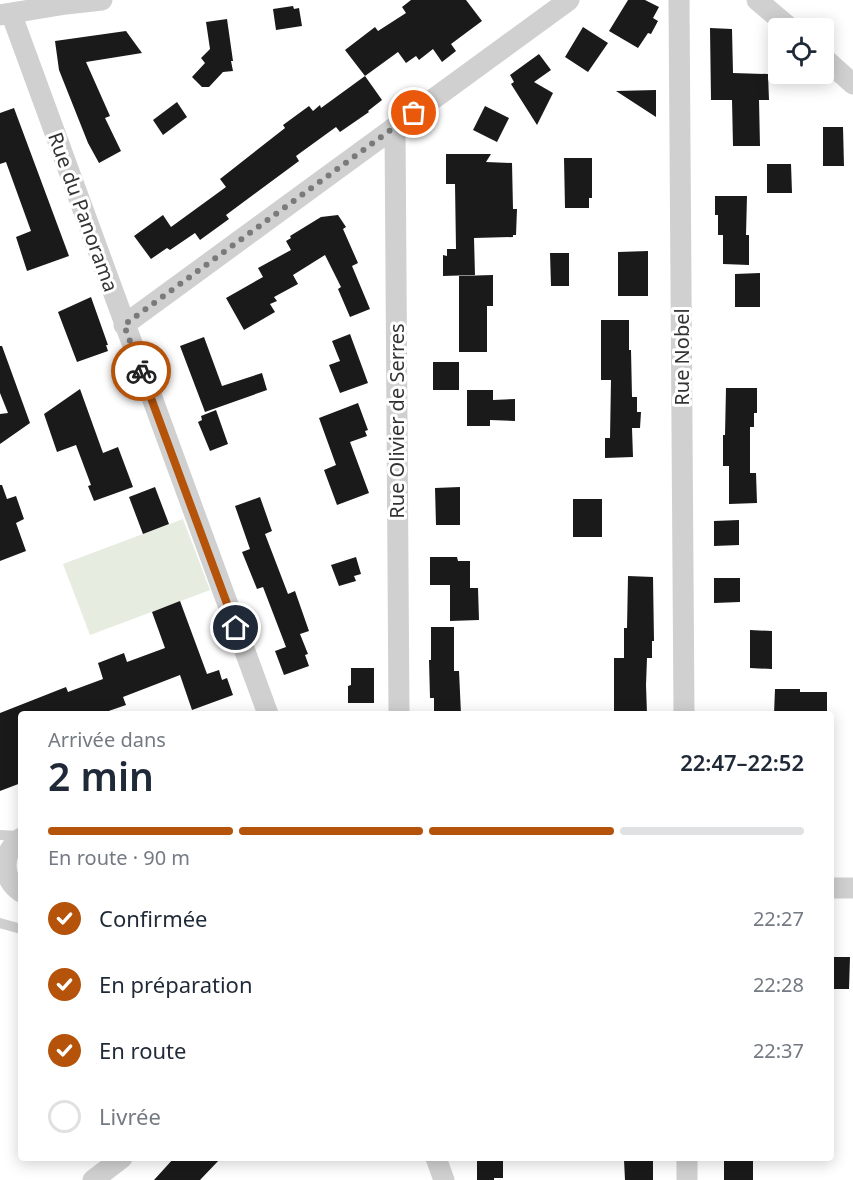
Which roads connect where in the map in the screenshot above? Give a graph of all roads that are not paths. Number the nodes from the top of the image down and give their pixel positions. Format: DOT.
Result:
graph roads {
  1 [pos="102,0"];
  2 [pos="569,0"];
  3 [pos="679,0"];
  4 [pos="757,0"];
  5 [pos="5,14"];
  6 [pos="778,18"];
  7 [pos="834,67"];
  8 [pos="853,84"];
  9 [pos="395,128"];
  10 [pos="124,325"];
  11 [pos="267,711"];
  12 [pos="399,711"];
  13 [pos="684,711"];
  14 [pos="0,835"];
  15 [pos="18,837"];
  16 [pos="18,840"];
  17 [pos="834,888"];
  18 [pos="853,888"];
  19 [pos="18,890"];
  20 [pos="0,923"];
  21 [pos="18,928"];
  22 [pos="118,1161"];
  23 [pos="437,1161"];
  24 [pos="687,1161"];
  25 [pos="93,1180"];
  26 [pos="444,1180"];
  27 [pos="687,1180"];
  1 -- 5 [label="street"];
  2 -- 9 [label="street"];
  3 -- 13 [label="street, Rue Nobel"];
  4 -- 6 [label="street"];
  5 -- 10 [label="street, Rue du Panorama"];
  7 -- 8 [label="street"];
  9 -- 10 [label="street"];
  9 -- 12 [label="street, Rue Olivier de Serres"];
  10 -- 11 [label="street, Rue du Panorama"];
  14 -- 15 [label="lane"];
  16 -- 19 [label="street"];
  17 -- 18 [label="street"];
  20 -- 21 [label="lane"];
  22 -- 25 [label="street"];
  23 -- 26 [label="street"];
  24 -- 27 [label="street"];
}
